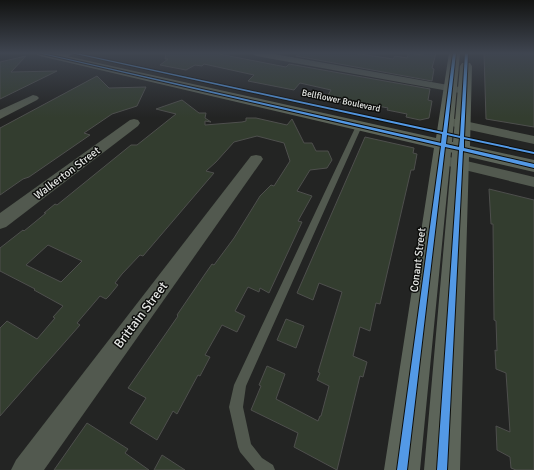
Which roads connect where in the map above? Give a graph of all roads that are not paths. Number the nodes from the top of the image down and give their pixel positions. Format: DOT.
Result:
graph roads {
  1 [pos="148,75"];
  2 [pos="167,75"];
  3 [pos="378,75"];
  4 [pos="452,75"];
  5 [pos="466,75"];
  6 [pos="450,88"];
  7 [pos="465,90"];
  8 [pos="33,98"];
  9 [pos="0,115"];
  10 [pos="134,123"];
  11 [pos="359,126"];
  12 [pos="534,140"];
  13 [pos="453,142"];
  14 [pos="534,153"];
  15 [pos="256,159"];
  16 [pos="534,166"];
  17 [pos="534,182"];
  18 [pos="0,222"];
  19 [pos="26,470"];
  20 [pos="268,470"];
  21 [pos="402,470"];
  22 [pos="442,470"];
  1 -- 11 [label="main road, Bellflower Boulevard"];
  2 -- 13 [label="main road, Bellflower Boulevard"];
  3 -- 6 [label="street"];
  4 -- 6 [label="main road, Conant Street"];
  5 -- 7 [label="main road, Conant Street"];
  6 -- 7 [label="street"];
  6 -- 13 [label="main road, Conant Street"];
  7 -- 13 [label="main road, Conant Street"];
  8 -- 9 [label="street"];
  10 -- 18 [label="street, Walkerton Street"];
  11 -- 13 [label="main road, Bellflower Boulevard"];
  11 -- 20 [label="lane"];
  12 -- 13 [label="street, Bellflower Boulevard"];
  13 -- 14 [label="main road, Bellflower Boulevard"];
  13 -- 16 [label="main road, Bellflower Boulevard"];
  13 -- 17 [label="street, Bellflower Boulevard"];
  13 -- 21 [label="main road, Conant Street"];
  13 -- 22 [label="main road, Conant Street"];
  15 -- 19 [label="street, Brittain Street"];
}
